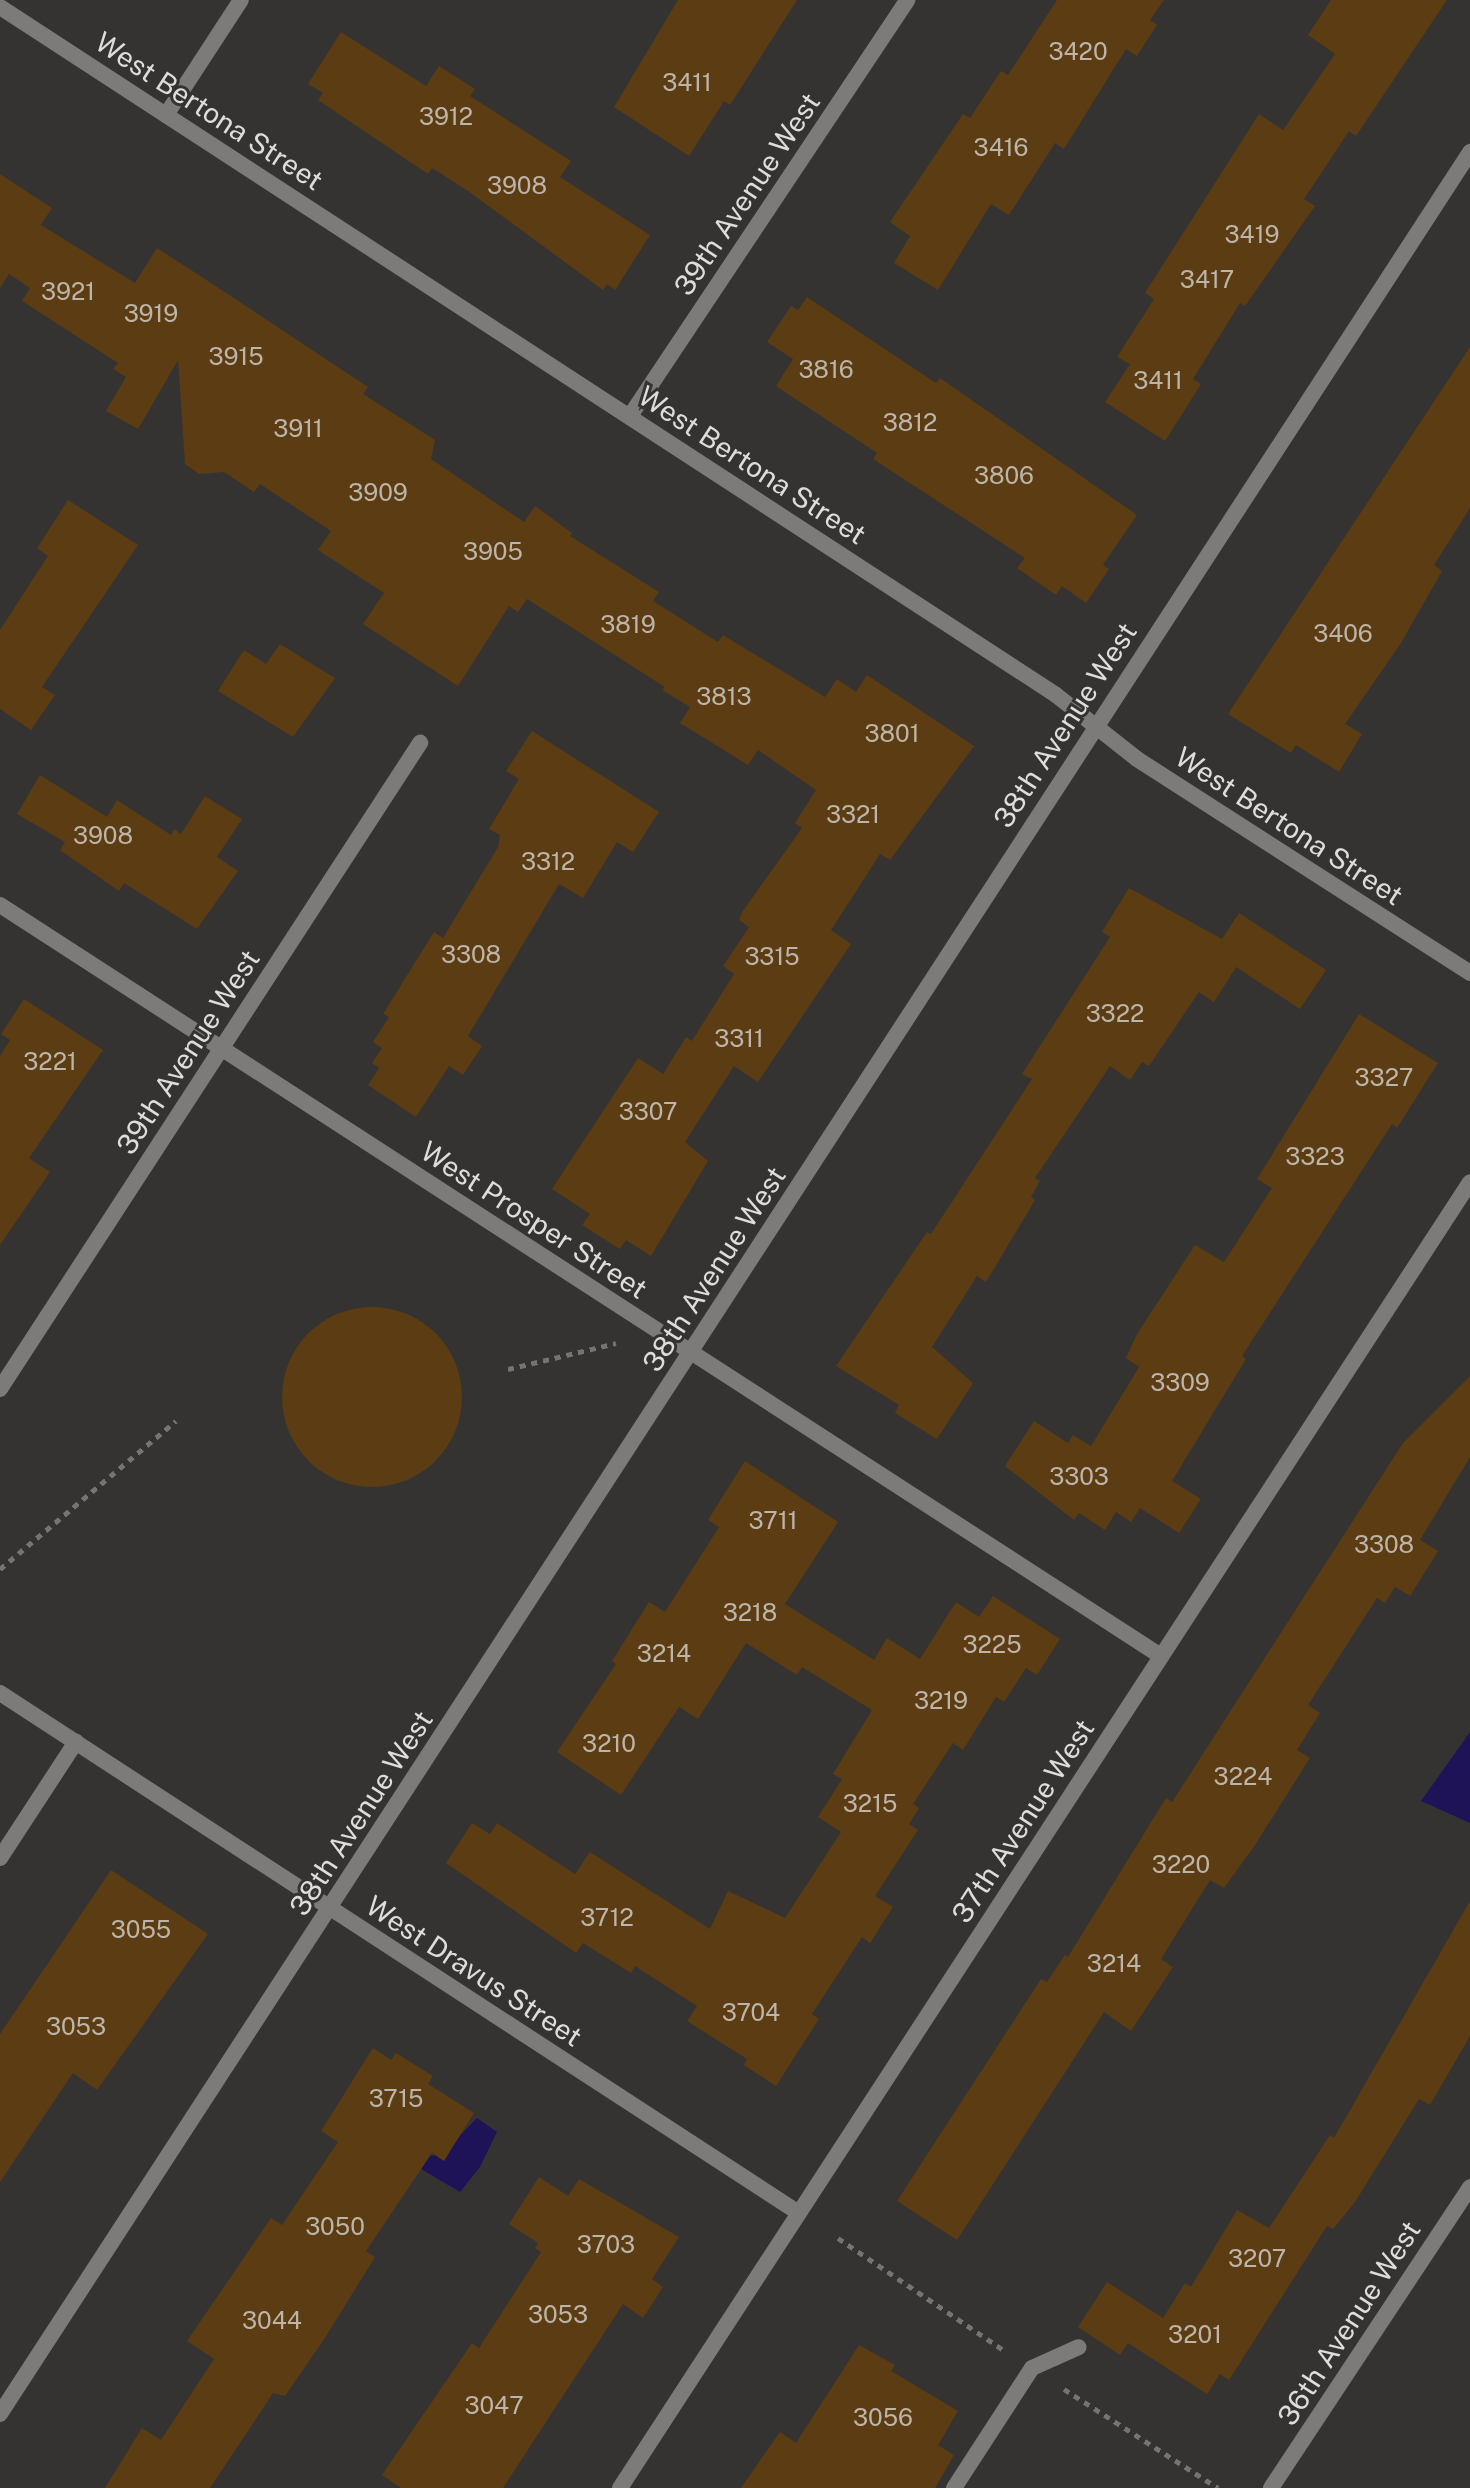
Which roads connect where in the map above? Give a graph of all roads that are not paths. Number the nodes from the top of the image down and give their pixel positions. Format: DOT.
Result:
graph roads {
  1 [pos="241,0"];
  2 [pos="907,0"];
  3 [pos="0,7"];
  4 [pos="166,115"];
  5 [pos="1470,152"];
  6 [pos="630,416"];
  7 [pos="1094,726"];
  8 [pos="420,743"];
  9 [pos="0,905"];
  10 [pos="1470,973"];
  11 [pos="222,1047"];
  12 [pos="1470,1182"];
  13 [pos="691,1353"];
  14 [pos="0,1389"];
  15 [pos="1161,1656"];
  16 [pos="0,1693"];
  17 [pos="76,1742"];
  18 [pos="0,1858"];
  19 [pos="330,1909"];
  20 [pos="1470,2187"];
  21 [pos="799,2213"];
  22 [pos="1079,2347"];
  23 [pos="0,2414"];
  24 [pos="620,2488"];
  25 [pos="954,2488"];
  26 [pos="1271,2488"];
  1 -- 4 [label="street"];
  2 -- 6 [label="street, 39th Avenue West"];
  3 -- 4 [label="street, West Bertona Street"];
  4 -- 6 [label="street, West Bertona Street"];
  5 -- 7 [label="street, 38th Avenue West"];
  6 -- 7 [label="street, West Bertona Street"];
  7 -- 10 [label="street, West Bertona Street"];
  7 -- 13 [label="street, 38th Avenue West"];
  8 -- 11 [label="street, 39th Avenue West"];
  9 -- 11 [label="street, West Prosper Street"];
  11 -- 13 [label="street, West Prosper Street"];
  11 -- 14 [label="street, 39th Avenue West"];
  12 -- 15 [label="street, 37th Avenue West"];
  13 -- 15 [label="street, West Prosper Street"];
  13 -- 19 [label="street, 38th Avenue West"];
  15 -- 21 [label="street, 37th Avenue West"];
  16 -- 17 [label="street, West Dravus Street"];
  17 -- 18 [label="street"];
  17 -- 19 [label="street, West Dravus Street"];
  19 -- 21 [label="street, West Dravus Street"];
  19 -- 23 [label="street, 38th Avenue West"];
  20 -- 26 [label="street, 36th Avenue West"];
  21 -- 24 [label="street, 37th Avenue West"];
  22 -- 25 [label="street"];
}
